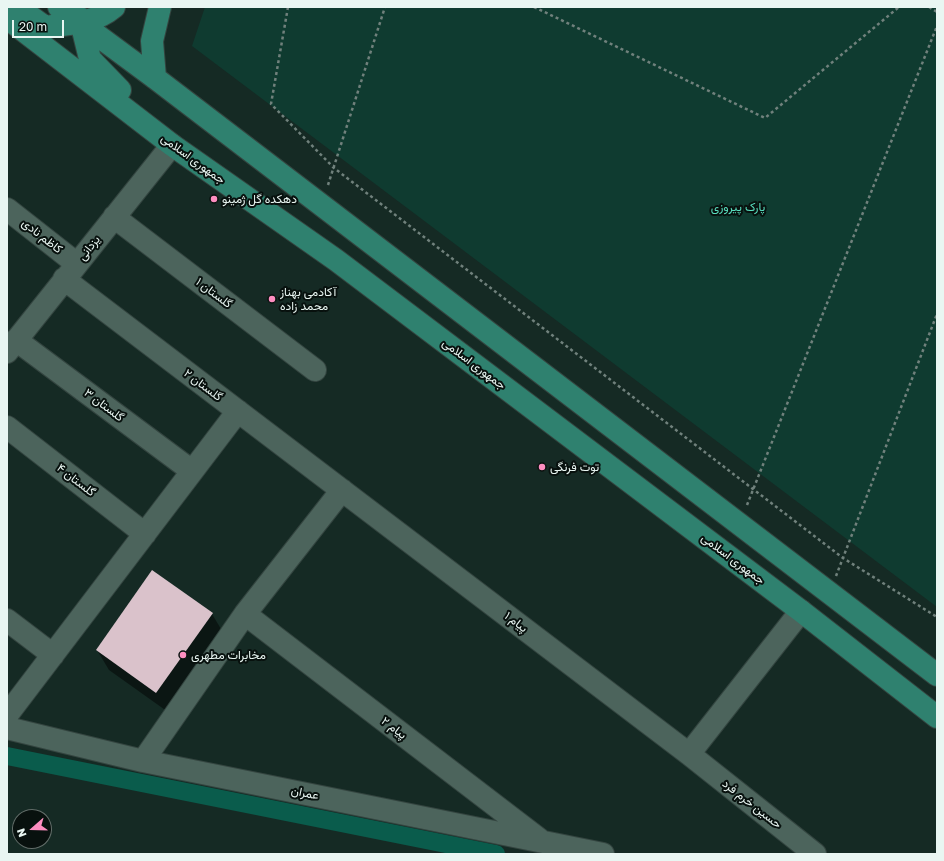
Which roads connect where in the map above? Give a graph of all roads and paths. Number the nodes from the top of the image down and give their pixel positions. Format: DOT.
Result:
graph roads {
  1 [pos="17,7"];
  2 [pos="59,7"];
  3 [pos="114,7"];
  4 [pos="160,7"];
  5 [pos="288,7"];
  6 [pos="385,7"];
  7 [pos="534,7"];
  8 [pos="899,7"];
  9 [pos="929,7"];
  10 [pos="937,12"];
  11 [pos="80,15"];
  12 [pos="7,18"];
  13 [pos="937,26"];
  14 [pos="155,78"];
  15 [pos="172,145"];
  16 [pos="334,168"];
  17 [pos="322,205"];
  18 [pos="7,209"];
  19 [pos="114,217"];
  20 [pos="336,260"];
  21 [pos="71,271"];
  22 [pos="937,314"];
  23 [pos="12,346"];
  24 [pos="315,370"];
  25 [pos="238,411"];
  26 [pos="7,427"];
  27 [pos="664,466"];
  28 [pos="192,471"];
  29 [pos="754,489"];
  30 [pos="342,490"];
  31 [pos="644,492"];
  32 [pos="740,524"];
  33 [pos="145,534"];
  34 [pos="843,558"];
  35 [pos="830,593"];
  36 [pos="801,611"];
  37 [pos="245,614"];
  38 [pos="937,617"];
  39 [pos="7,620"];
  40 [pos="53,655"];
  41 [pos="937,675"];
  42 [pos="7,716"];
  43 [pos="937,717"];
  44 [pos="7,728"];
  45 [pos="689,754"];
  46 [pos="143,760"];
  47 [pos="543,842"];
  48 [pos="603,854"];
  49 [pos="815,854"];
  1 -- 11 [label="main road"];
  2 -- 11 [label="main road"];
  3 -- 11 [label="main road"];
  4 -- 14 [label="main road"];
  5 -- 16 [label="path"];
  6 -- 16 [label="path"];
  7 -- 8 [label="path"];
  9 -- 10 [label="path"];
  11 -- 14 [label="main road"];
  11 -- 20 [label="main road"];
  12 -- 15 [label="main road, جمهوری اسلامی"];
  13 -- 29 [label="path"];
  14 -- 17 [label="main road"];
  15 -- 19 [label="street, یزدانی"];
  15 -- 20 [label="main road, جمهوری اسلامی"];
  16 -- 17 [label="path"];
  16 -- 29 [label="path"];
  17 -- 27 [label="main road"];
  18 -- 21 [label="street, کاظم نادی"];
  19 -- 21 [label="street, یزدانی"];
  19 -- 24 [label="street, گلستان ۱"];
  20 -- 31 [label="main road, جمهوری اسلامی"];
  21 -- 23 [label="street, یزدانی"];
  21 -- 25 [label="street, گلستان ۲"];
  22 -- 34 [label="path"];
  23 -- 28 [label="street, گلستان ۳"];
  25 -- 28 [label="street"];
  25 -- 30 [label="street, گلستان ۲"];
  26 -- 33 [label="street, گلستان ۴"];
  27 -- 31 [label="main road"];
  27 -- 32 [label="main road"];
  28 -- 33 [label="street"];
  29 -- 32 [label="path"];
  29 -- 34 [label="path"];
  30 -- 37 [label="street"];
  30 -- 45 [label="street, پیام ۱"];
  31 -- 36 [label="main road, جمهوری اسلامی"];
  32 -- 35 [label="main road"];
  33 -- 40 [label="street"];
  34 -- 35 [label="path"];
  34 -- 38 [label="path"];
  35 -- 41 [label="main road"];
  36 -- 43 [label="main road, جمهوری اسلامی"];
  36 -- 45 [label="street"];
  37 -- 46 [label="street"];
  37 -- 47 [label="street, پیام ۲"];
  39 -- 40 [label="street"];
  40 -- 42 [label="street"];
  44 -- 46 [label="street, عمران"];
  45 -- 49 [label="street, حسین خرم فرد"];
  46 -- 47 [label="street, عمران"];
  47 -- 48 [label="street, عمران"];
}
